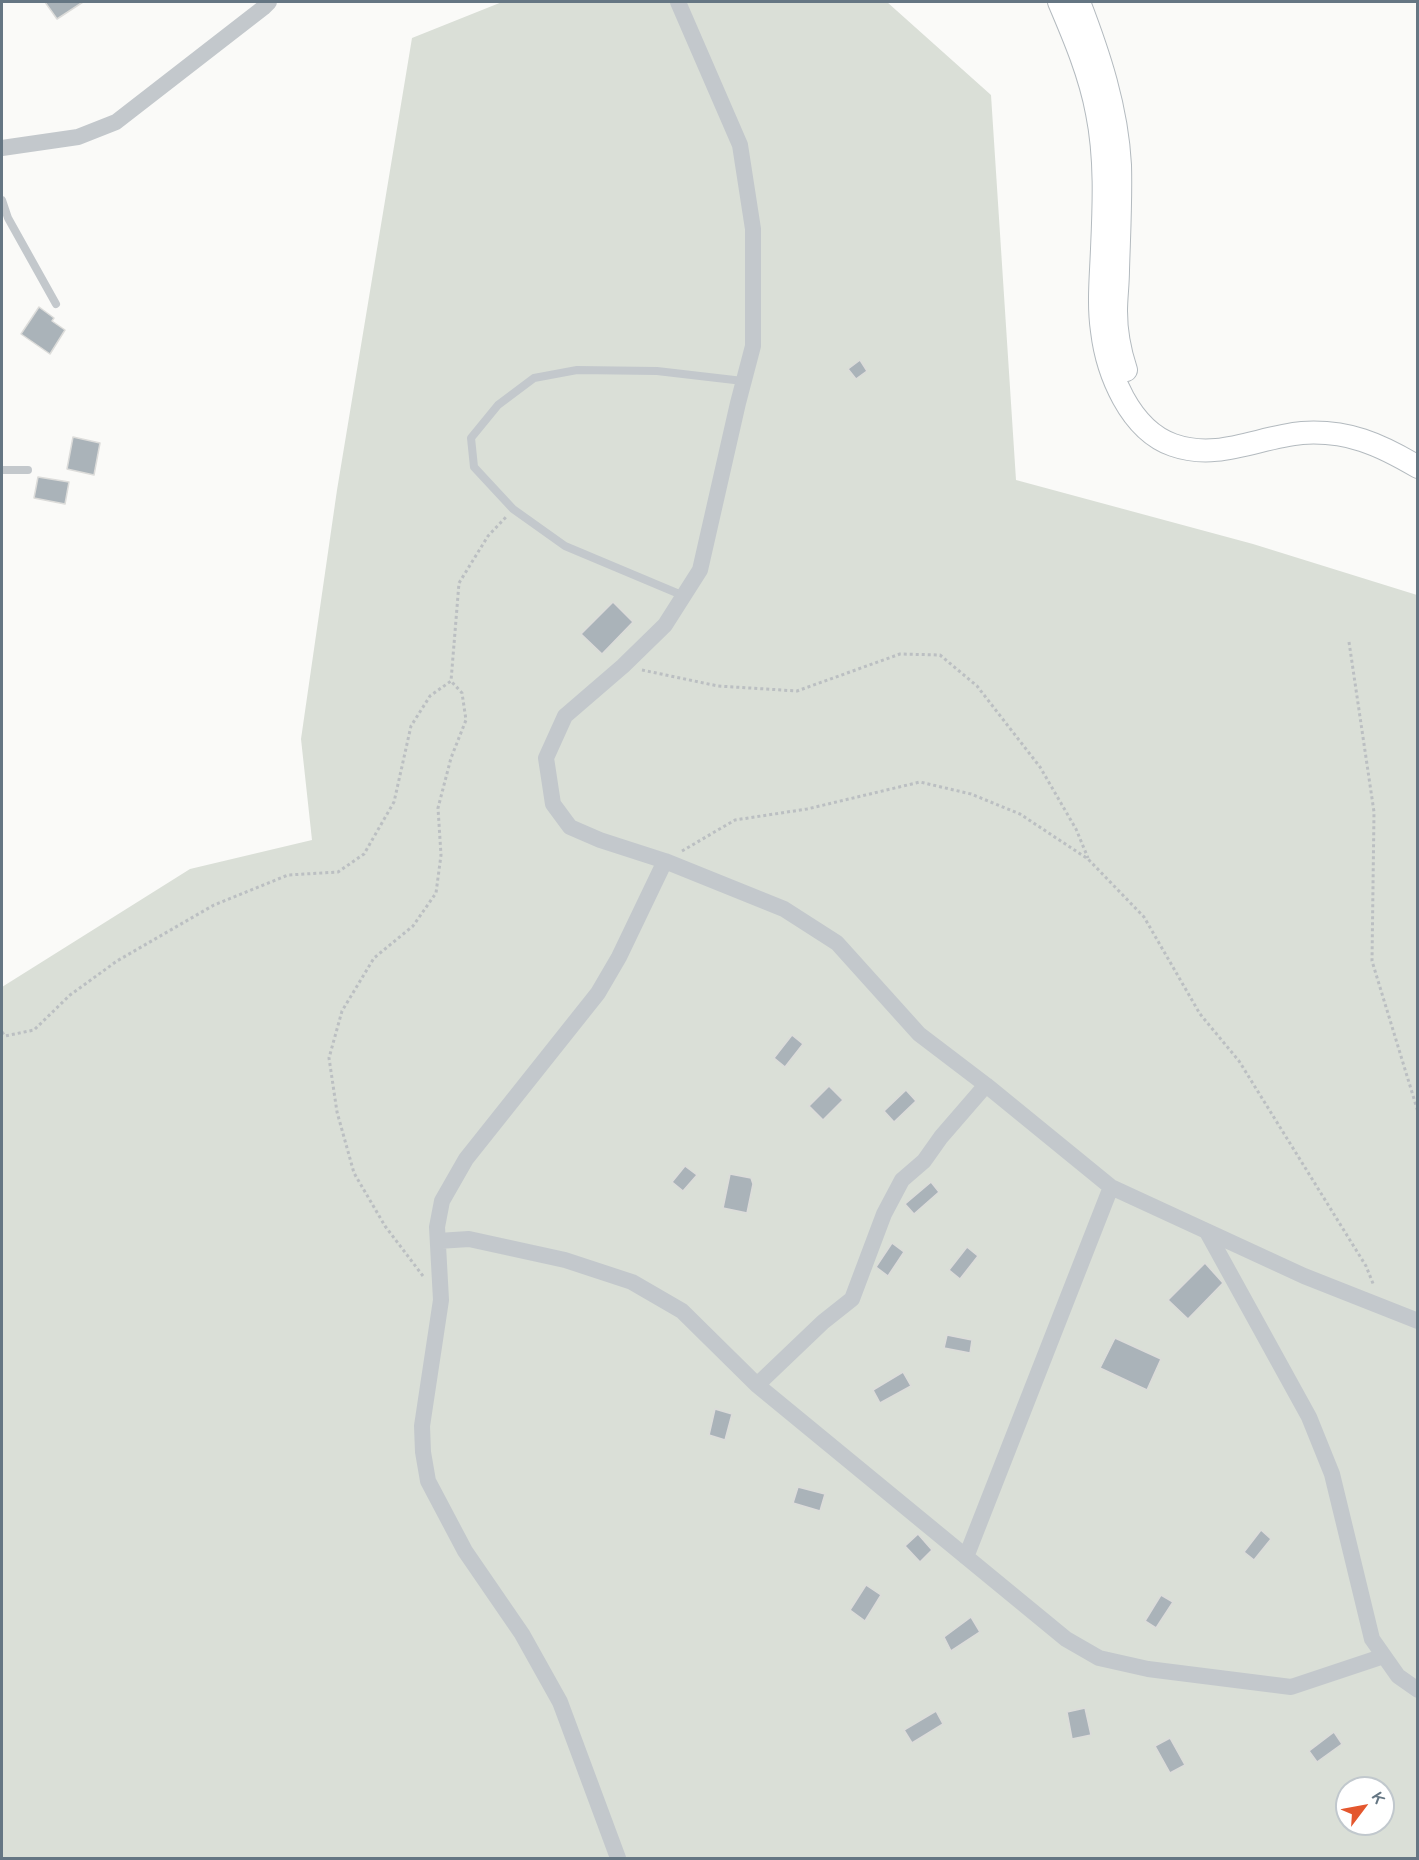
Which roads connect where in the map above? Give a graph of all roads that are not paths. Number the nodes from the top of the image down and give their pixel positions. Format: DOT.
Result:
graph roads {
  1 [pos="269,2"];
  2 [pos="678,2"];
  3 [pos="1059,2"];
  4 [pos="1079,2"];
  5 [pos="2,148"];
  6 [pos="2,200"];
  7 [pos="56,304"];
  8 [pos="743,381"];
  9 [pos="1418,450"];
  10 [pos="1418,467"];
  11 [pos="2,470"];
  12 [pos="28,470"];
  13 [pos="684,596"];
  14 [pos="665,861"];
  15 [pos="986,1085"];
  16 [pos="1111,1187"];
  17 [pos="1207,1232"];
  18 [pos="438,1241"];
  19 [pos="1418,1321"];
  20 [pos="757,1385"];
  21 [pos="966,1557"];
  22 [pos="1384,1656"];
  23 [pos="1418,1690"];
  24 [pos="618,1858"];
  1 -- 5 [label="street"];
  2 -- 8 [label="street"];
  3 -- 10 [label="main road"];
  4 -- 9 [label="main road"];
  6 -- 7 [label="lane"];
  8 -- 13 [label="street"];
  8 -- 13 [label="lane"];
  11 -- 12 [label="lane"];
  13 -- 14 [label="street"];
  14 -- 15 [label="street"];
  14 -- 18 [label="street"];
  15 -- 16 [label="street"];
  15 -- 20 [label="street"];
  16 -- 17 [label="street"];
  16 -- 21 [label="street"];
  17 -- 19 [label="street"];
  17 -- 22 [label="street"];
  18 -- 20 [label="street"];
  18 -- 24 [label="street"];
  20 -- 21 [label="street"];
  21 -- 22 [label="street"];
  22 -- 23 [label="street"];
}
